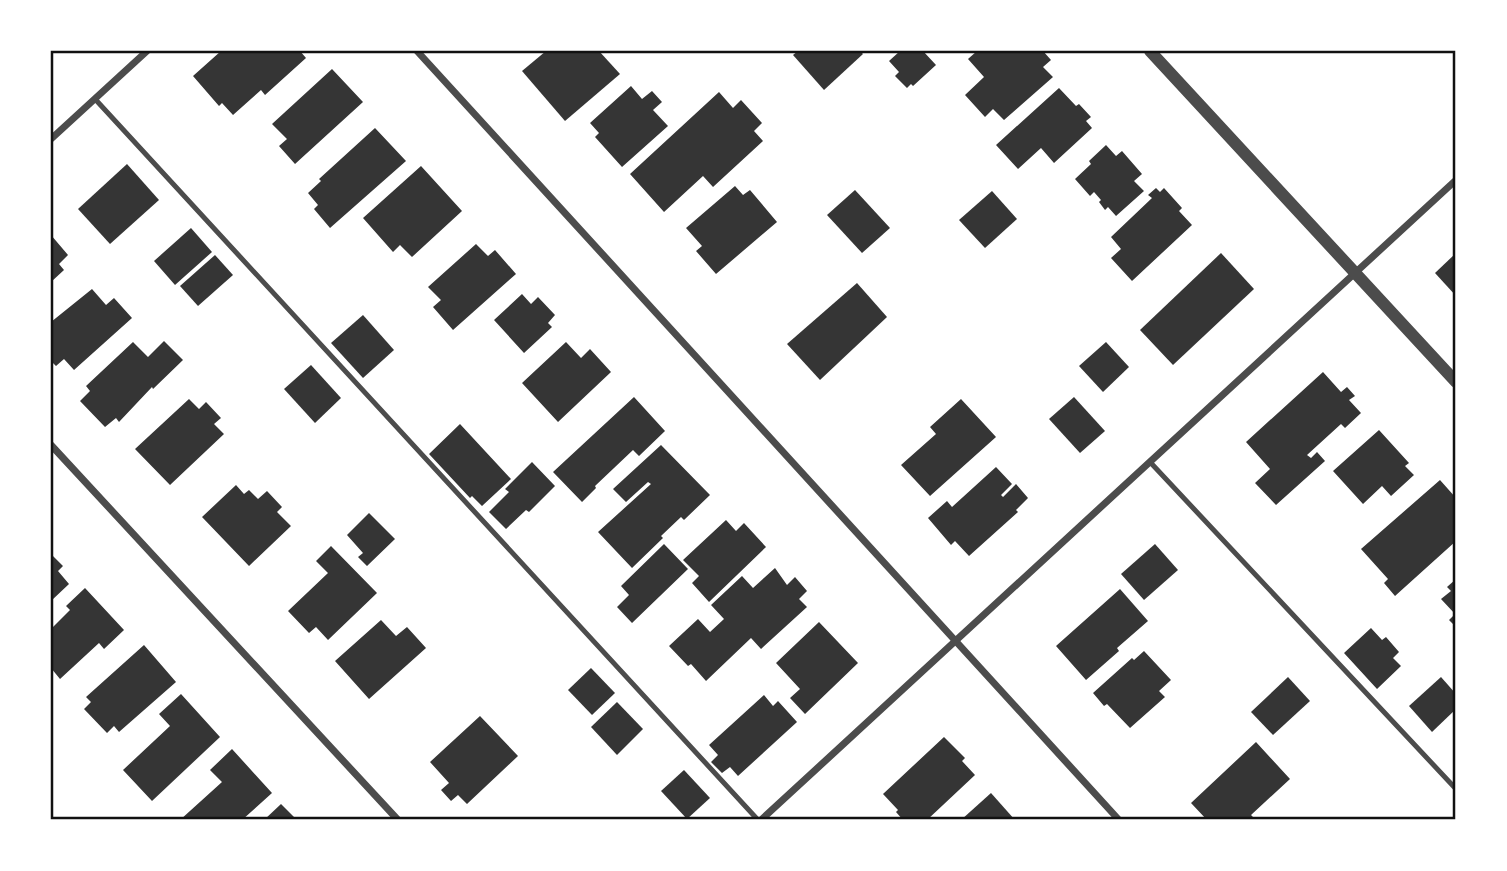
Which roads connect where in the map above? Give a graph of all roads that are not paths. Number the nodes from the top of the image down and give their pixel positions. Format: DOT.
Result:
graph roads {
  1 [pos="147,51"];
  2 [pos="417,51"];
  3 [pos="1150,51"];
  4 [pos="95,99"];
  5 [pos="51,139"];
  6 [pos="1456,180"];
  7 [pos="1355,273"];
  8 [pos="1456,382"];
  9 [pos="51,445"];
  10 [pos="1150,462"];
  11 [pos="955,642"];
  12 [pos="1456,789"];
  13 [pos="398,820"];
  14 [pos="759,820"];
  15 [pos="1119,820"];
  1 -- 4 [label="street"];
  2 -- 11 [label="street"];
  3 -- 7 [label="street"];
  4 -- 5 [label="street"];
  4 -- 14 [label="lane"];
  6 -- 7 [label="street"];
  7 -- 8 [label="street"];
  7 -- 10 [label="street"];
  9 -- 13 [label="street"];
  10 -- 11 [label="street"];
  10 -- 12 [label="lane"];
  11 -- 14 [label="street"];
  11 -- 15 [label="street"];
}
